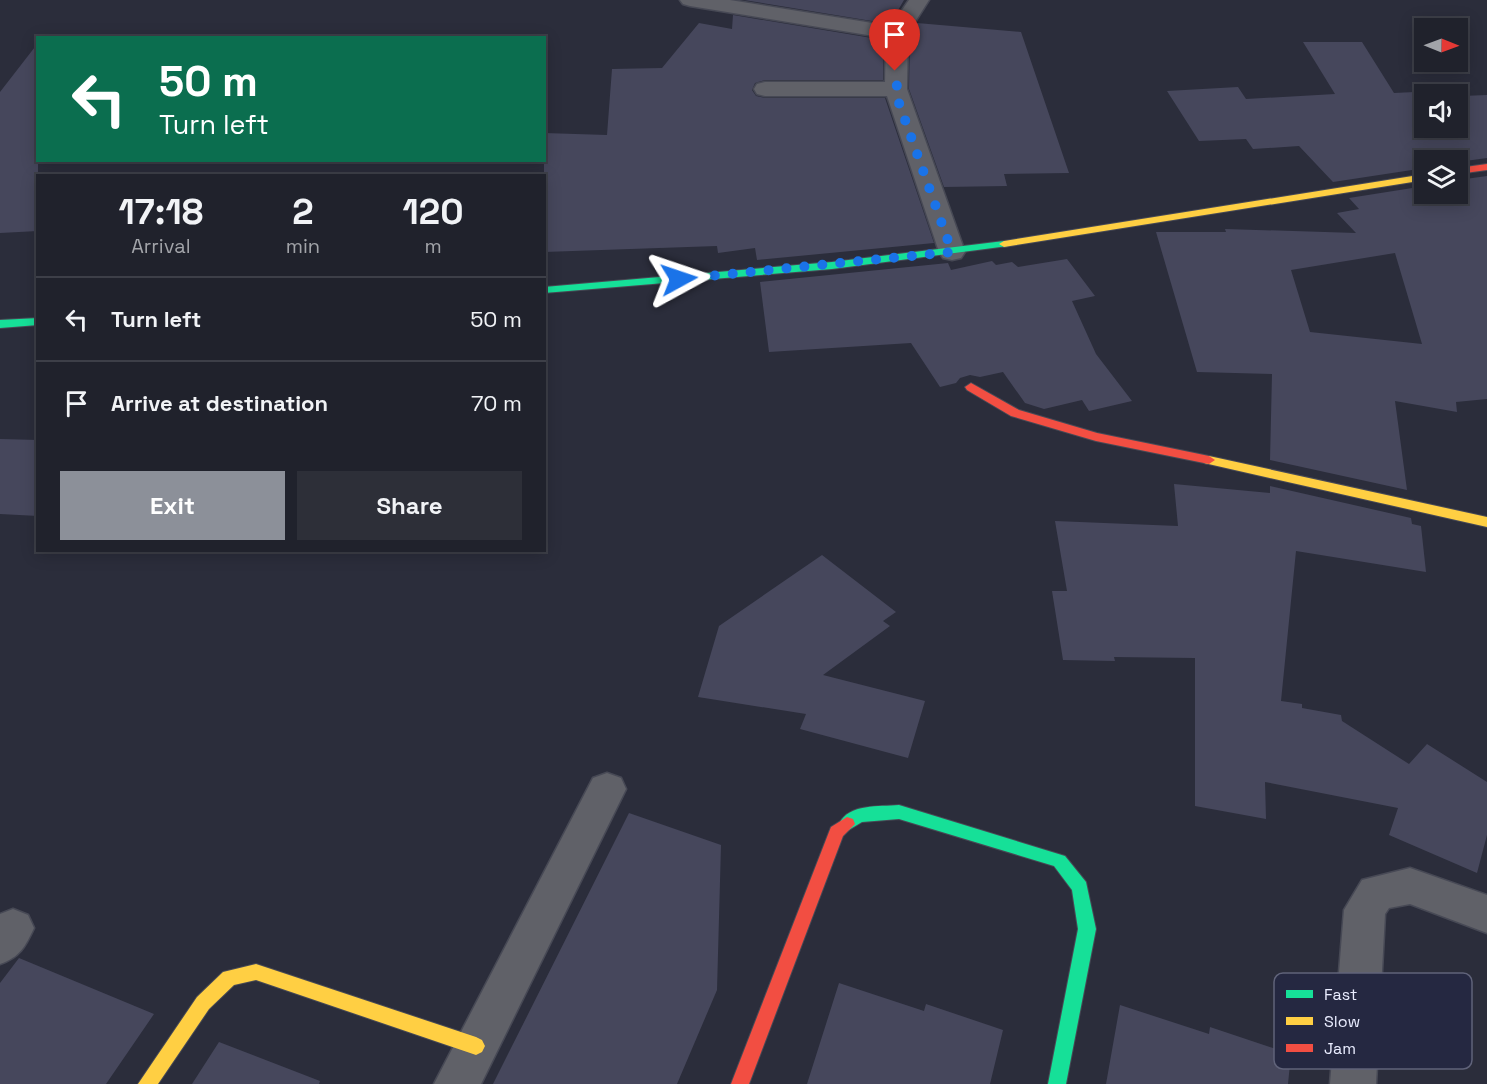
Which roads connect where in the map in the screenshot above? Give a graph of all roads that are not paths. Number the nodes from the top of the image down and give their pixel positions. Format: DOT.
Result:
graph roads {
  1 [pos="690,0"];
  2 [pos="919,0"];
  3 [pos="897,33"];
  4 [pos="765,89"];
  5 [pos="896,89"];
  6 [pos="1487,167"];
  7 [pos="1468,170"];
  8 [pos="1414,179"];
  9 [pos="952,252"];
  10 [pos="546,290"];
  11 [pos="36,321"];
  12 [pos="0,324"];
  13 [pos="971,387"];
  14 [pos="1487,522"];
  15 [pos="607,789"];
  16 [pos="1487,914"];
  17 [pos="1361,973"];
  18 [pos="476,1046"];
  19 [pos="1354,1069"];
  20 [pos="147,1084"];
  21 [pos="457,1084"];
  22 [pos="740,1084"];
  23 [pos="1057,1084"];
  24 [pos="1353,1084"];
  1 -- 3 [label="street"];
  2 -- 3 [label="street"];
  3 -- 5 [label="street"];
  4 -- 5 [label="street"];
  5 -- 9 [label="street"];
  6 -- 7 [label="street"];
  8 -- 9 [label="street"];
  9 -- 10 [label="street"];
  11 -- 12 [label="street"];
  13 -- 14 [label="street"];
  15 -- 18 [label="street"];
  16 -- 17 [label="street"];
  18 -- 20 [label="street"];
  18 -- 21 [label="street"];
  19 -- 24 [label="street"];
  22 -- 23 [label="street"];
}
